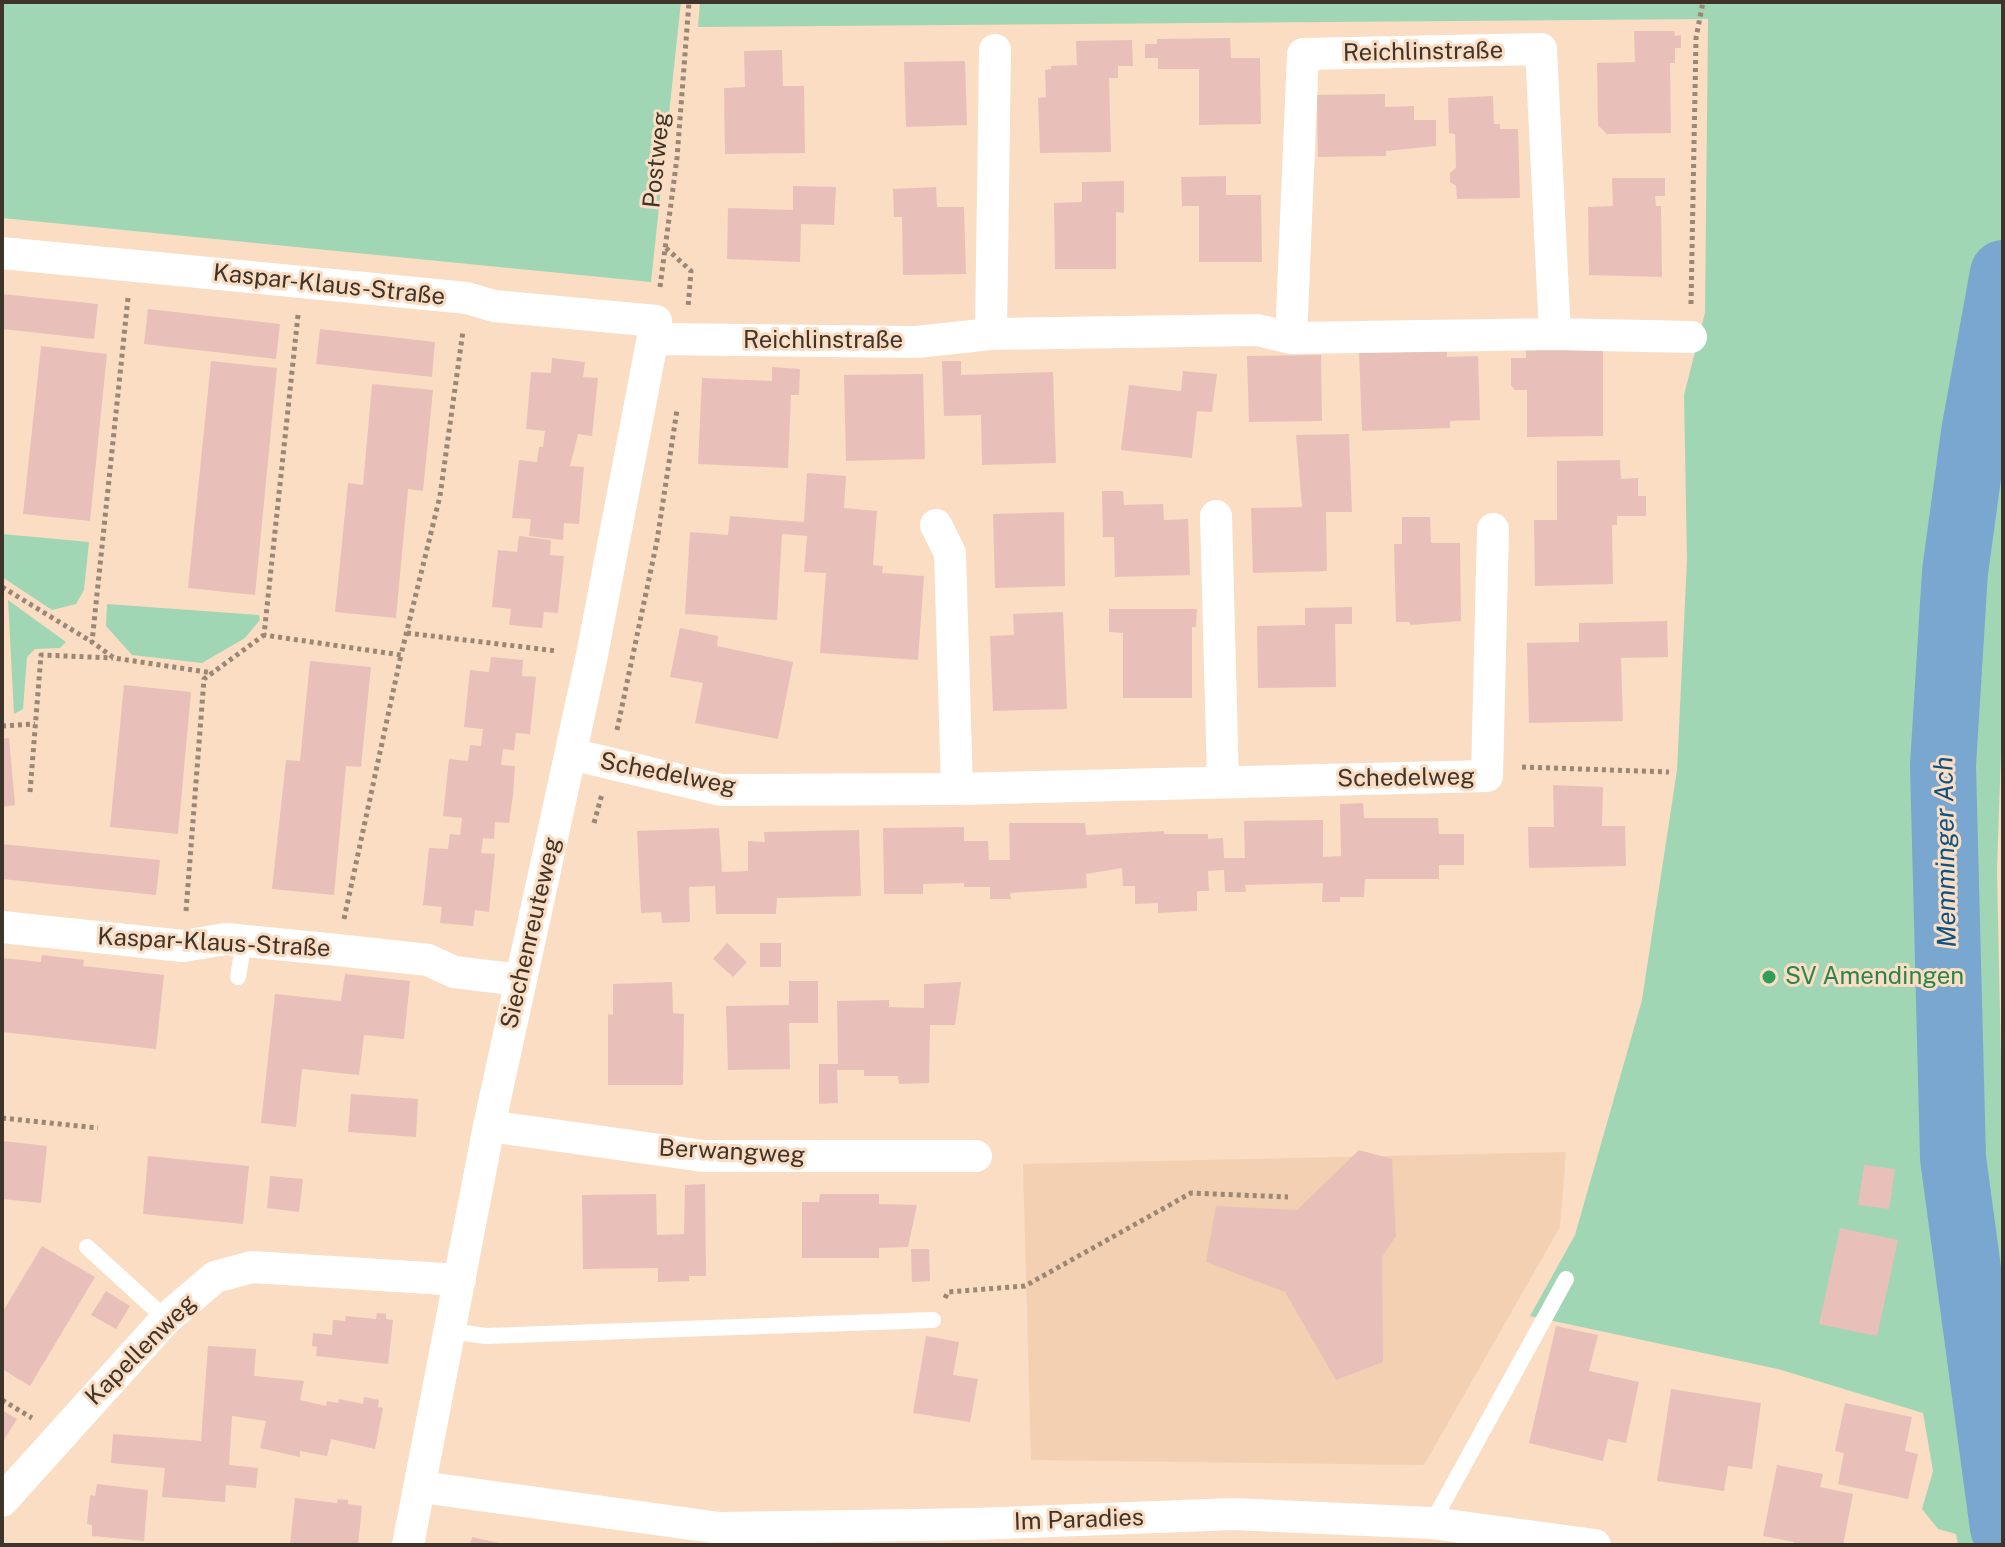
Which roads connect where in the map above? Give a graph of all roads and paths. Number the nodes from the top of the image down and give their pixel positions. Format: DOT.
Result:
graph roads {
  1 [pos="689,2"];
  2 [pos="1703,2"];
  3 [pos="995,50"];
  4 [pos="2,253"];
  5 [pos="131,266"];
  6 [pos="302,282"];
  7 [pos="467,298"];
  8 [pos="655,330"];
  9 [pos="991,334"];
  10 [pos="1555,334"];
  11 [pos="1691,337"];
  12 [pos="1291,338"];
  13 [pos="1216,516"];
  14 [pos="936,525"];
  15 [pos="1493,529"];
  16 [pos="2,587"];
  17 [pos="407,633"];
  18 [pos="264,635"];
  19 [pos="92,642"];
  20 [pos="401,655"];
  21 [pos="592,655"];
  22 [pos="114,658"];
  23 [pos="213,673"];
  24 [pos="35,724"];
  25 [pos="2,726"];
  26 [pos="571,754"];
  27 [pos="1669,772"];
  28 [pos="1487,776"];
  29 [pos="1223,782"];
  30 [pos="957,789"];
  31 [pos="30,792"];
  32 [pos="2,927"];
  33 [pos="244,941"];
  34 [pos="183,946"];
  35 [pos="337,950"];
  36 [pos="238,977"];
  37 [pos="520,980"];
  38 [pos="2,1118"];
  39 [pos="489,1126"];
  40 [pos="98,1128"];
  41 [pos="976,1156"];
  42 [pos="1288,1197"];
  43 [pos="87,1247"];
  44 [pos="1566,1279"];
  45 [pos="460,1280"];
  46 [pos="981,1289"];
  47 [pos="166,1319"];
  48 [pos="933,1320"];
  49 [pos="449,1331"];
  50 [pos="421,1487"];
  51 [pos="2,1501"];
  52 [pos="1432,1523"];
  53 [pos="408,1545"];
  54 [pos="1595,1545"];
  1 -- 8 [label="path, Postweg"];
  2 -- 11 [label="path"];
  3 -- 9 [label="street"];
  4 -- 5 [label="street, Kaspar-Klaus-Straße"];
  5 -- 6 [label="street, Kaspar-Klaus-Straße"];
  5 -- 19 [label="path"];
  6 -- 7 [label="street, Kaspar-Klaus-Straße"];
  6 -- 18 [label="path"];
  7 -- 8 [label="street, Kaspar-Klaus-Straße"];
  7 -- 17 [label="path"];
  8 -- 9 [label="street, Reichlinstraße"];
  8 -- 21 [label="street, Siechenreuteweg"];
  9 -- 12 [label="street, Reichlinstraße"];
  10 -- 11 [label="street, Reichlinstraße"];
  10 -- 12 [label="street, Reichlinstraße"];
  10 -- 12 [label="street, Reichlinstraße"];
  13 -- 29 [label="street"];
  14 -- 30 [label="street"];
  15 -- 28 [label="street, Schedelweg"];
  16 -- 19 [label="path"];
  17 -- 20 [label="path"];
  17 -- 21 [label="path"];
  18 -- 20 [label="path"];
  18 -- 23 [label="path"];
  19 -- 22 [label="path"];
  20 -- 35 [label="path"];
  21 -- 26 [label="street, Siechenreuteweg"];
  22 -- 23 [label="path"];
  22 -- 24 [label="path"];
  23 -- 34 [label="path"];
  24 -- 25 [label="path"];
  24 -- 31 [label="path"];
  26 -- 30 [label="street, Schedelweg"];
  26 -- 37 [label="street, Siechenreuteweg"];
  27 -- 28 [label="path"];
  28 -- 29 [label="street, Schedelweg"];
  29 -- 30 [label="street, Schedelweg"];
  32 -- 34 [label="street, Kaspar-Klaus-Straße"];
  33 -- 34 [label="street, Kaspar-Klaus-Straße"];
  33 -- 35 [label="street, Kaspar-Klaus-Straße"];
  33 -- 36 [label="lane"];
  35 -- 37 [label="street, Kaspar-Klaus-Straße"];
  37 -- 39 [label="street, Siechenreuteweg"];
  38 -- 40 [label="path"];
  39 -- 41 [label="street, Berwangweg"];
  39 -- 45 [label="street, Siechenreuteweg"];
  42 -- 46 [label="path"];
  43 -- 47 [label="lane"];
  44 -- 52 [label="lane"];
  45 -- 47 [label="street, Kapellenweg"];
  45 -- 49 [label="street, Siechenreuteweg"];
  47 -- 51 [label="street, Kapellenweg"];
  48 -- 49 [label="lane"];
  49 -- 50 [label="street, Siechenreuteweg"];
  50 -- 52 [label="street, Im Paradies"];
  50 -- 53 [label="street, Siechenreuteweg"];
  52 -- 54 [label="street, Im Paradies"];
}
